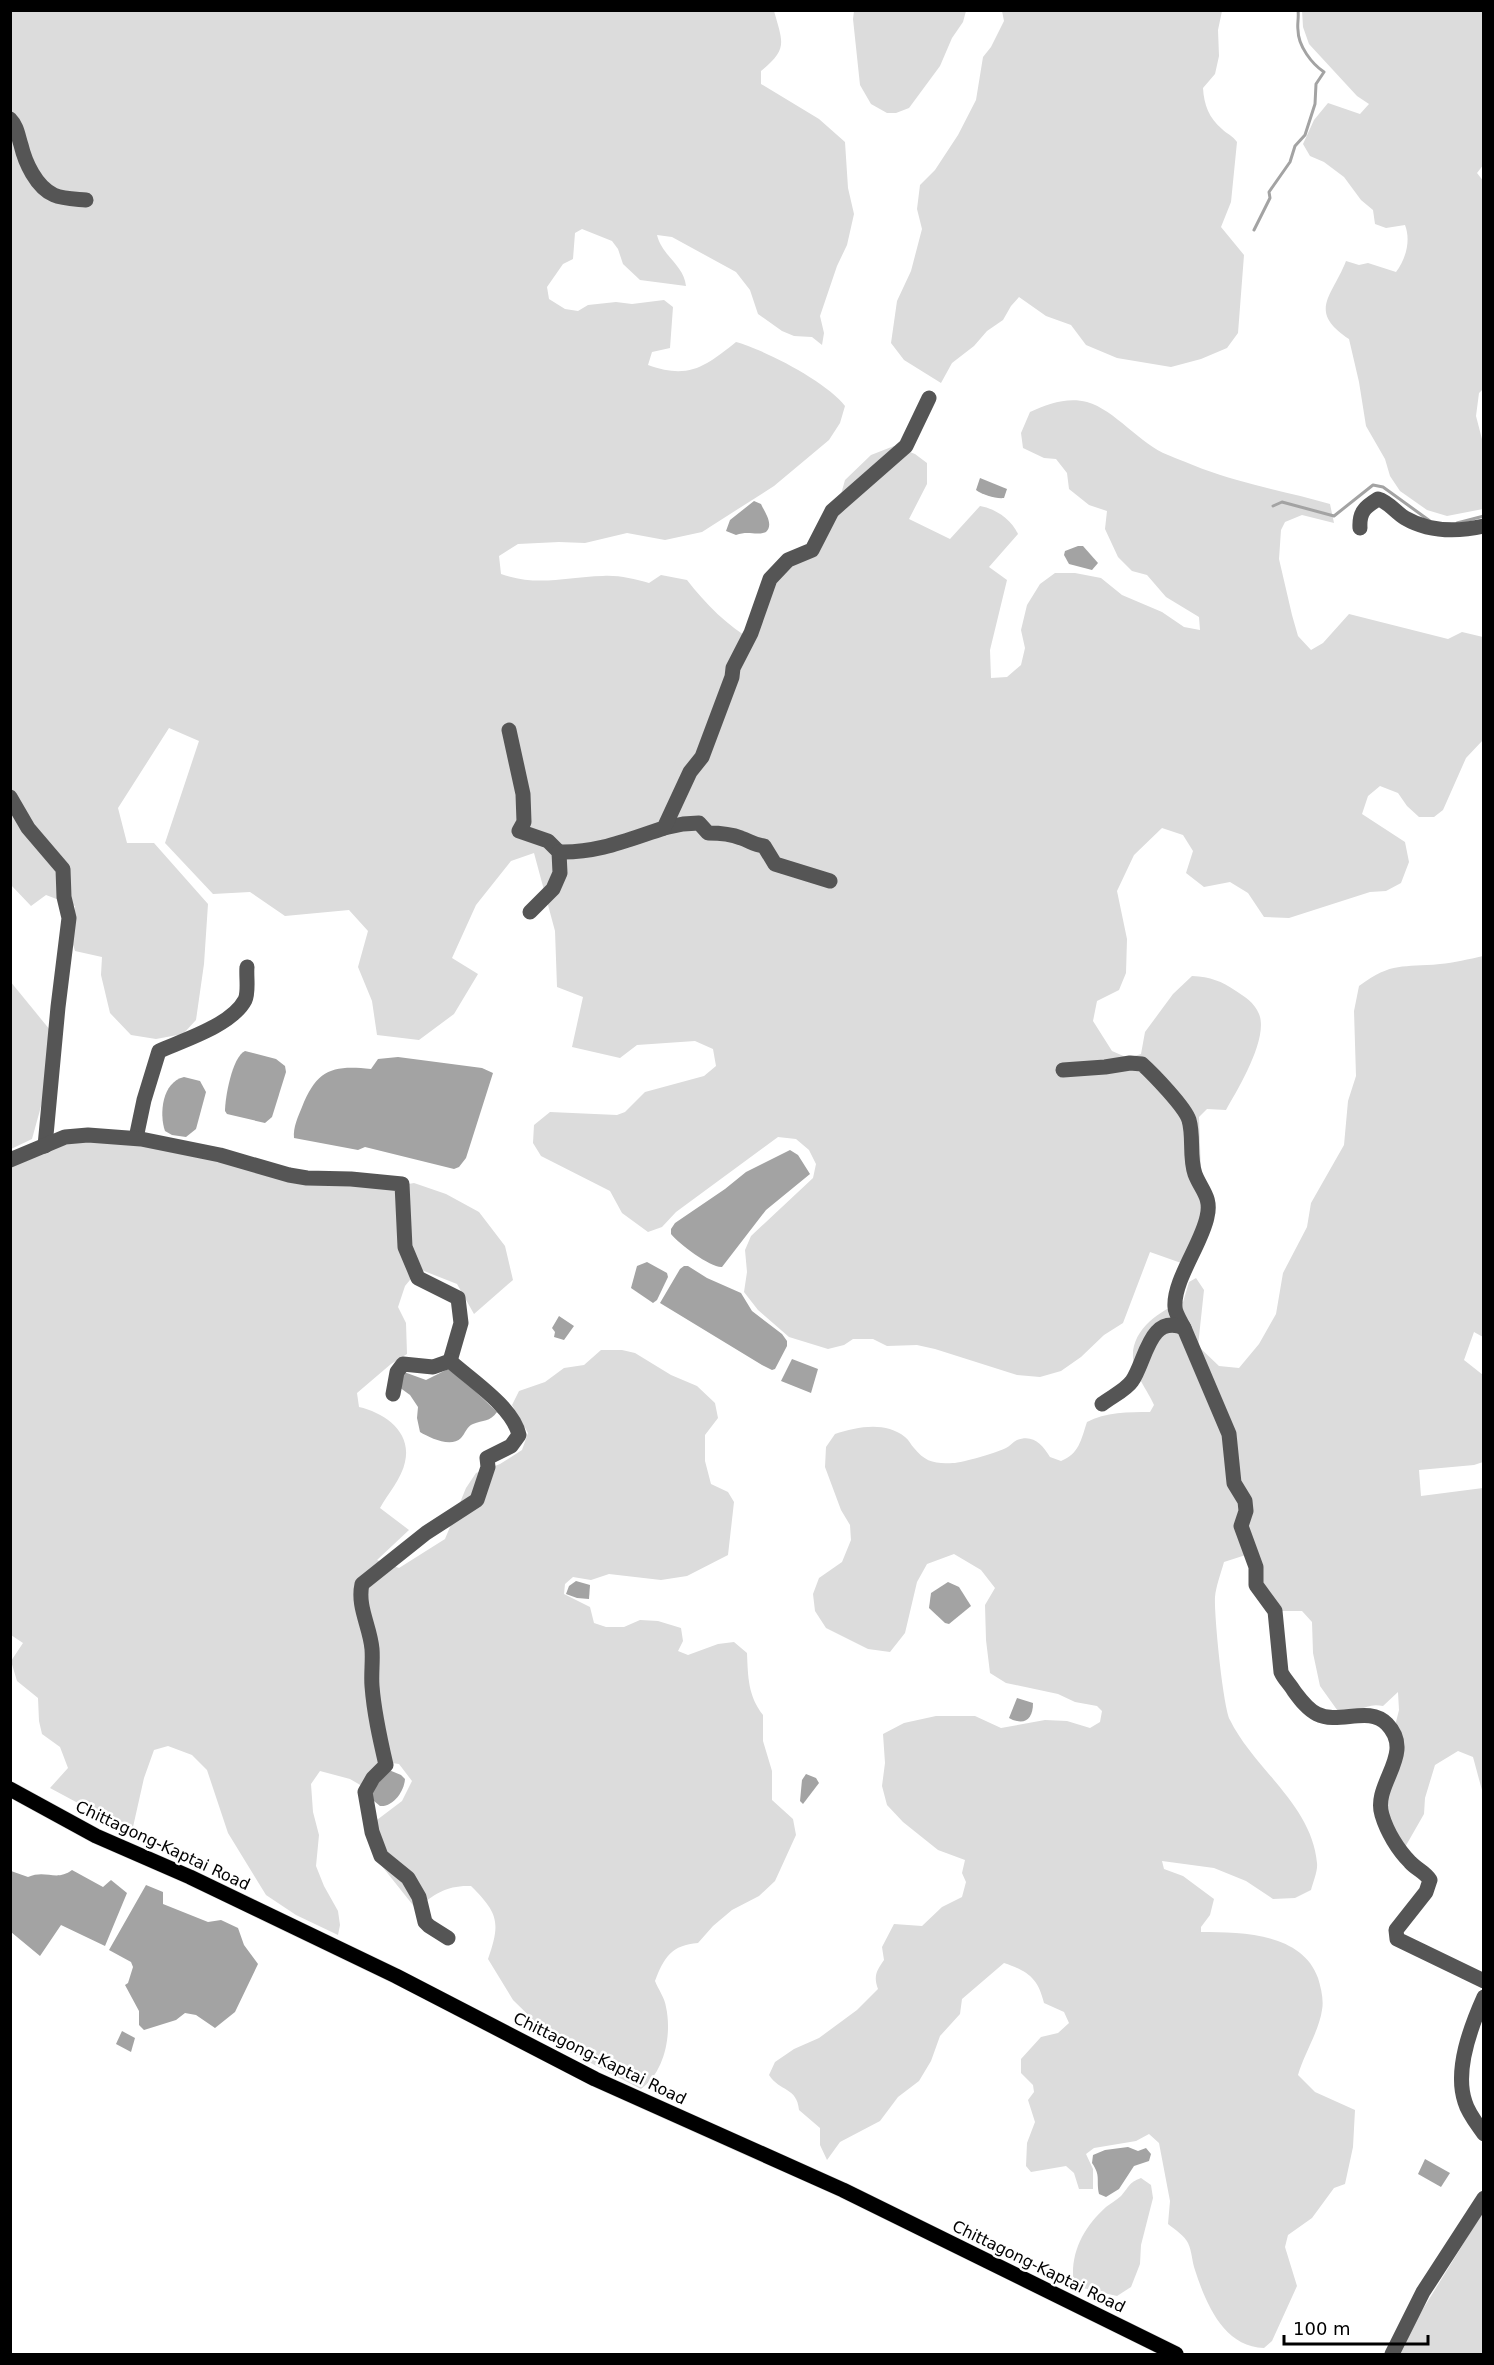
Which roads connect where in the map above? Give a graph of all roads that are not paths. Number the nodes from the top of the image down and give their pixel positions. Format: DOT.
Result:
graph roads {
  1 [pos="10,119"];
  2 [pos="87,200"];
  3 [pos="929,398"];
  4 [pos="1484,526"];
  5 [pos="1360,528"];
  6 [pos="509,730"];
  7 [pos="10,797"];
  8 [pos="664,828"];
  9 [pos="559,852"];
  10 [pos="830,881"];
  11 [pos="530,912"];
  12 [pos="247,967"];
  13 [pos="1063,1070"];
  14 [pos="136,1138"];
  15 [pos="45,1146"];
  16 [pos="10,1160"];
  17 [pos="1184,1328"];
  18 [pos="450,1361"];
  19 [pos="393,1394"];
  20 [pos="1102,1404"];
  21 [pos="10,1789"];
  22 [pos="448,1938"];
  23 [pos="1484,1981"];
  24 [pos="1484,1997"];
  25 [pos="1484,2134"];
  26 [pos="1484,2198"];
  27 [pos="1176,2355"];
  28 [pos="1392,2355"];
  1 -- 2 [label="street"];
  3 -- 8 [label="street"];
  4 -- 5 [label="street"];
  6 -- 9 [label="street"];
  7 -- 15 [label="street"];
  8 -- 9 [label="street"];
  8 -- 10 [label="street"];
  9 -- 11 [label="street"];
  12 -- 14 [label="street"];
  13 -- 17 [label="street"];
  14 -- 15 [label="street"];
  14 -- 18 [label="street"];
  15 -- 16 [label="street"];
  17 -- 20 [label="street"];
  17 -- 23 [label="street"];
  18 -- 19 [label="street"];
  18 -- 22 [label="street"];
  21 -- 27 [label="main road, Chittagong-Kaptai Road"];
  24 -- 25 [label="street"];
  26 -- 28 [label="street"];
}
